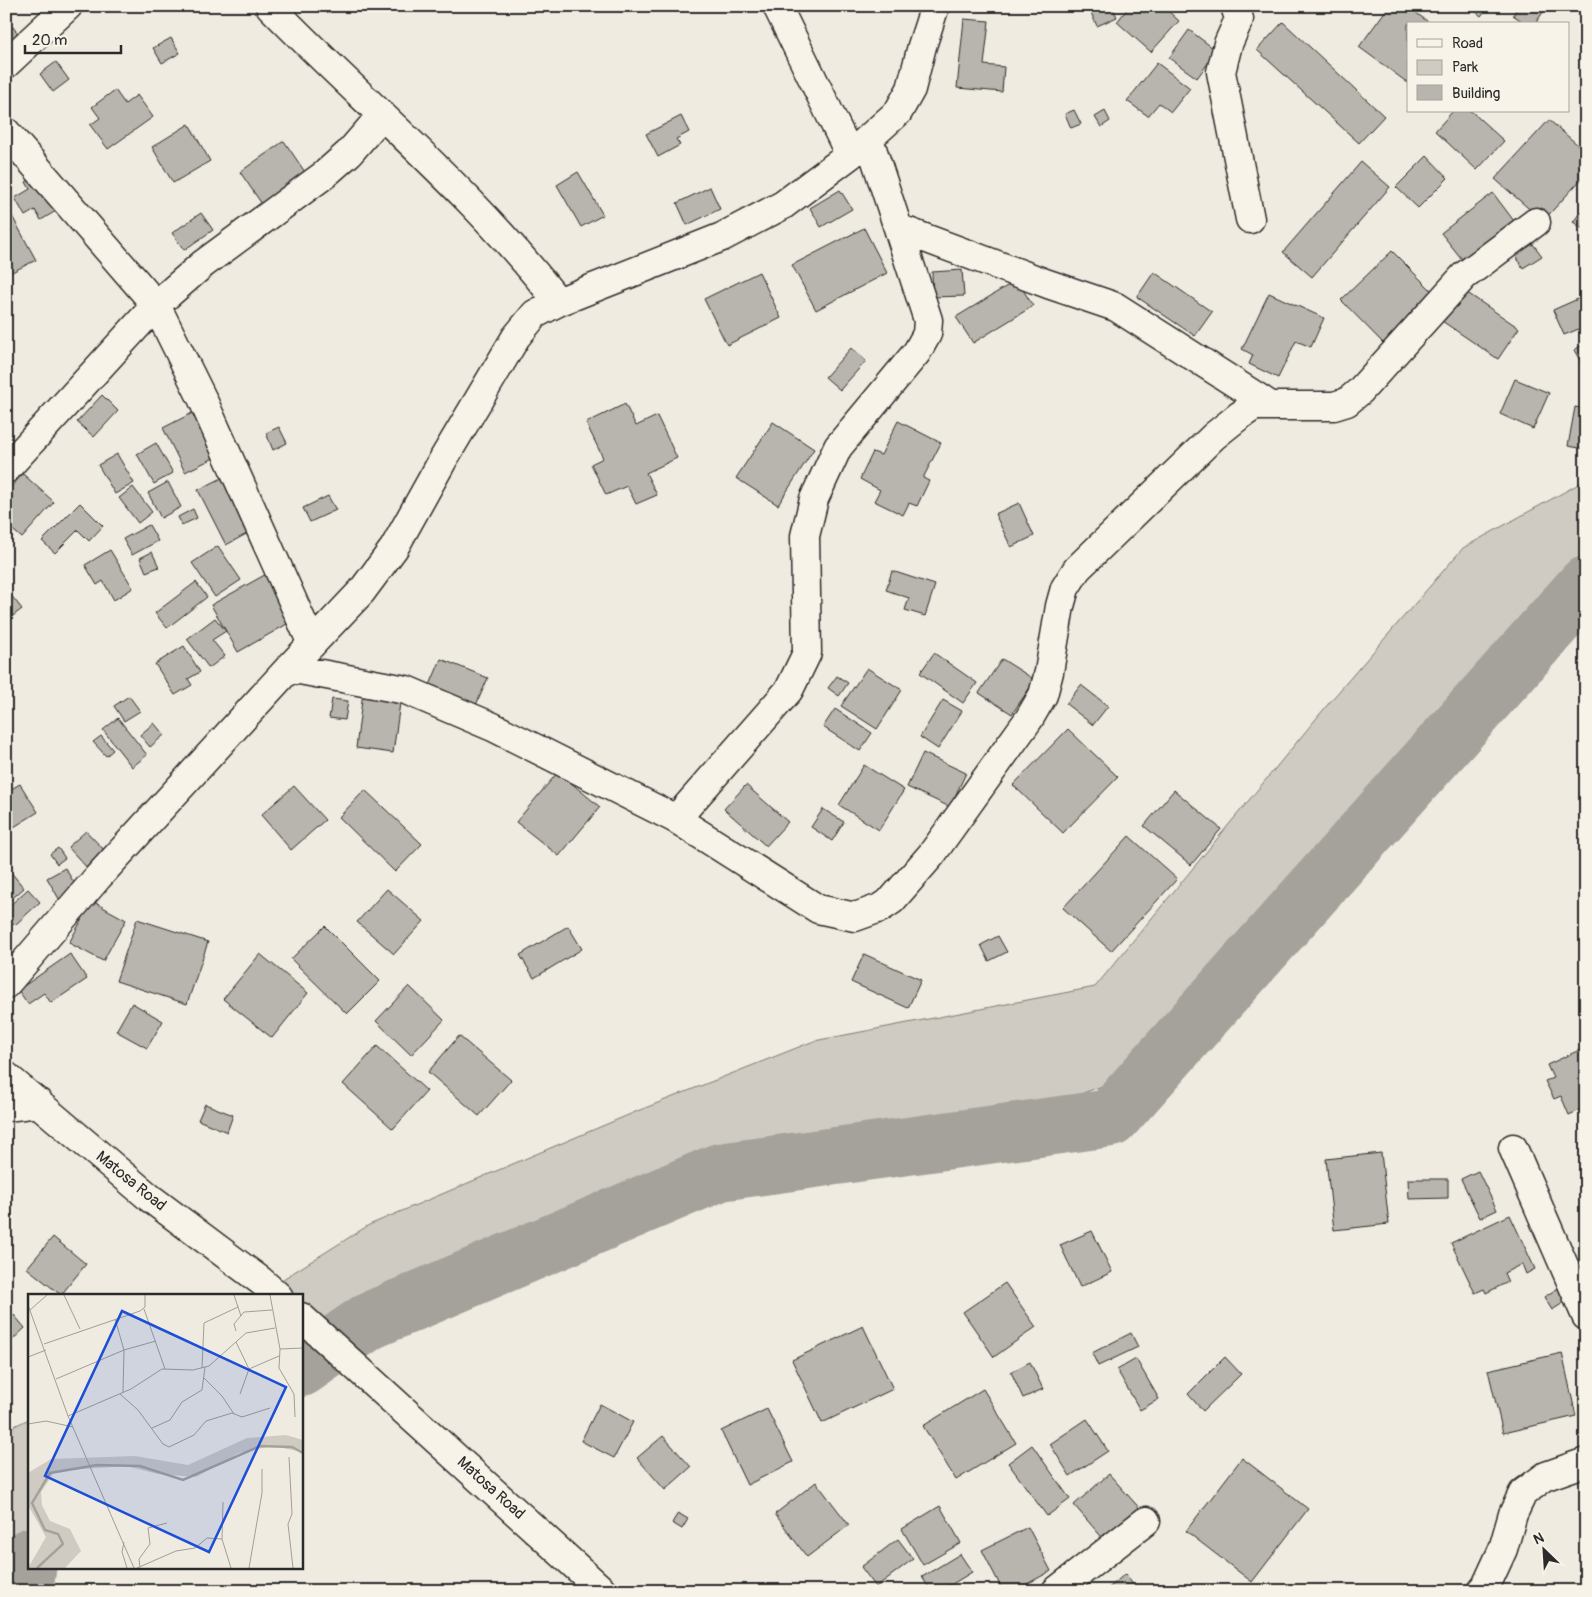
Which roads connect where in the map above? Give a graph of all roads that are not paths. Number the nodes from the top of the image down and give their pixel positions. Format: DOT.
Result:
graph roads {
  1 [pos="68,6"];
  2 [pos="270,6"];
  3 [pos="777,6"];
  4 [pos="935,6"];
  5 [pos="1235,6"];
  6 [pos="6,64"];
  7 [pos="382,115"];
  8 [pos="6,132"];
  9 [pos="860,147"];
  10 [pos="1250,220"];
  11 [pos="1536,222"];
  12 [pos="898,228"];
  13 [pos="558,302"];
  14 [pos="156,305"];
  15 [pos="1271,406"];
  16 [pos="6,469"];
  17 [pos="312,644"];
  18 [pos="289,668"];
  19 [pos="676,819"];
  20 [pos="6,984"];
  21 [pos="6,1076"];
  22 [pos="39,1103"];
  23 [pos="6,1107"];
  24 [pos="1513,1148"];
  25 [pos="269,1288"];
  26 [pos="1586,1316"];
  27 [pos="302,1318"];
  28 [pos="1586,1462"];
  29 [pos="1146,1521"];
  30 [pos="603,1591"];
  31 [pos="1056,1591"];
  32 [pos="1482,1591"];
  1 -- 6 [label="street"];
  2 -- 7 [label="street"];
  3 -- 9 [label="street"];
  4 -- 9 [label="street"];
  5 -- 10 [label="street"];
  7 -- 13 [label="street"];
  7 -- 14 [label="street"];
  8 -- 14 [label="street"];
  9 -- 12 [label="street"];
  9 -- 13 [label="street"];
  11 -- 15 [label="street"];
  12 -- 15 [label="street"];
  12 -- 19 [label="street"];
  13 -- 17 [label="street"];
  14 -- 16 [label="street"];
  14 -- 17 [label="street"];
  15 -- 19 [label="street"];
  17 -- 18 [label="street"];
  18 -- 19 [label="street"];
  18 -- 20 [label="street"];
  21 -- 22 [label="street, Matosa Road"];
  22 -- 23 [label="street"];
  22 -- 25 [label="street, Matosa Road"];
  24 -- 26 [label="street"];
  27 -- 30 [label="street, Matosa Road"];
  28 -- 32 [label="street"];
  29 -- 31 [label="street"];
}
